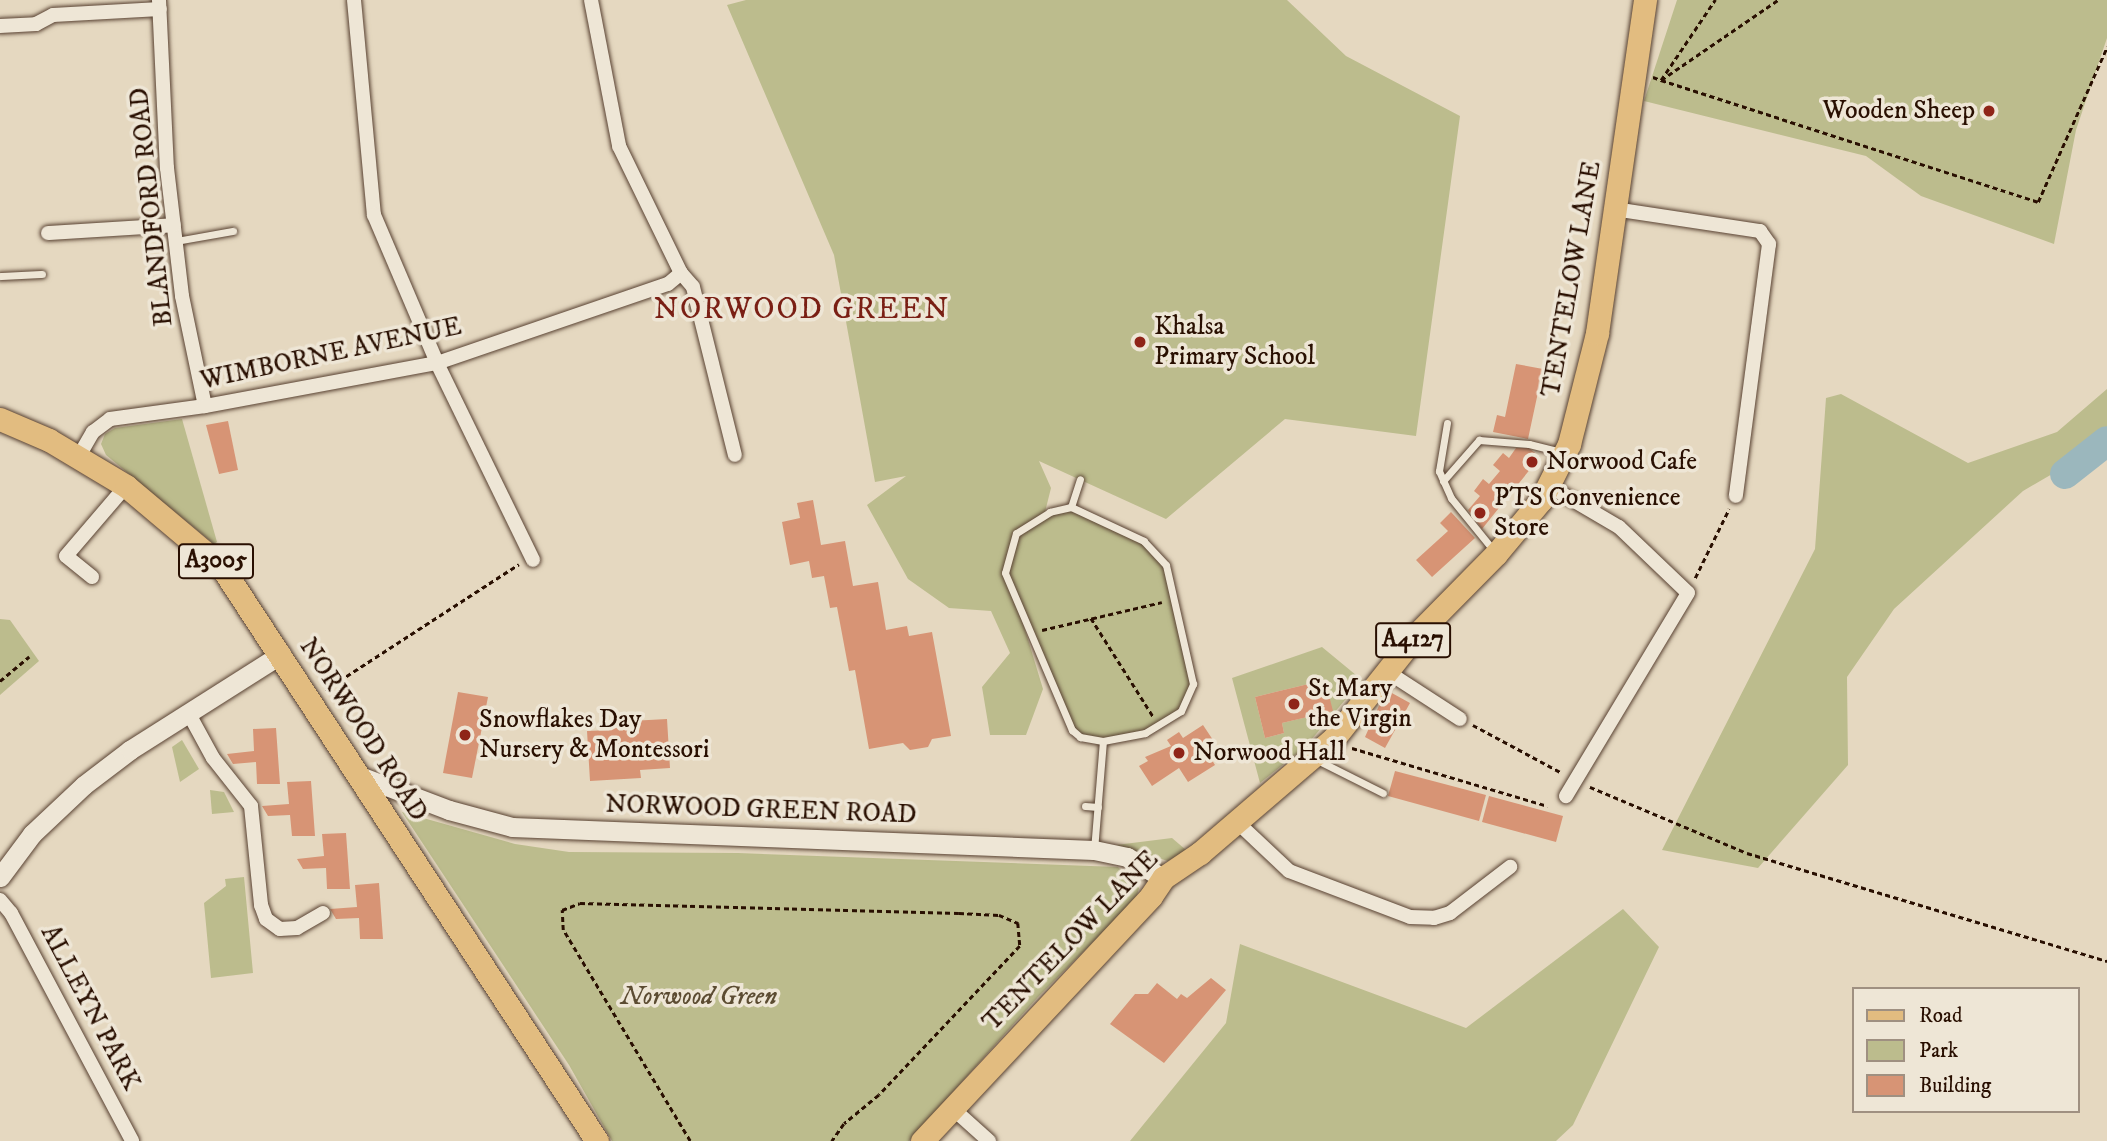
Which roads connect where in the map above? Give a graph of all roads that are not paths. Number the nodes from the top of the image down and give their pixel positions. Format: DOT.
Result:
graph roads {
  1 [pos="354,0"];
  2 [pos="591,0"];
  3 [pos="1639,2"];
  4 [pos="160,5"];
  5 [pos="0,26"];
  6 [pos="1614,209"];
  7 [pos="174,225"];
  8 [pos="233,232"];
  9 [pos="48,233"];
  10 [pos="176,240"];
  11 [pos="681,273"];
  12 [pos="42,274"];
  13 [pos="0,276"];
  14 [pos="437,363"];
  15 [pos="205,407"];
  16 [pos="3,423"];
  17 [pos="1447,423"];
  18 [pos="1565,453"];
  19 [pos="735,455"];
  20 [pos="79,456"];
  21 [pos="1080,479"];
  22 [pos="1443,481"];
  23 [pos="126,486"];
  24 [pos="1549,486"];
  25 [pos="1736,496"];
  26 [pos="1071,507"];
  27 [pos="1496,554"];
  28 [pos="532,558"];
  29 [pos="92,577"];
  30 [pos="281,654"];
  31 [pos="1386,671"];
  32 [pos="189,714"];
  33 [pos="1460,719"];
  34 [pos="1103,741"];
  35 [pos="1313,758"];
  36 [pos="360,776"];
  37 [pos="1383,793"];
  38 [pos="1566,796"];
  39 [pos="1085,806"];
  40 [pos="1098,807"];
  41 [pos="1237,822"];
  42 [pos="1094,850"];
  43 [pos="1510,867"];
  44 [pos="0,877"];
  45 [pos="1163,878"];
  46 [pos="0,900"];
  47 [pos="323,913"];
  48 [pos="951,1107"];
  49 [pos="132,1141"];
  50 [pos="597,1141"];
  51 [pos="922,1141"];
  52 [pos="989,1141"];
  1 -- 14 [label="street"];
  2 -- 11 [label="street"];
  3 -- 6 [label="main road, TENTELOW LANE / A4127"];
  4 -- 5 [label="street"];
  4 -- 7 [label="street, BLANDFORD ROAD"];
  6 -- 18 [label="main road, TENTELOW LANE / A4127"];
  6 -- 25 [label="street"];
  7 -- 9 [label="street"];
  7 -- 10 [label="street, BLANDFORD ROAD"];
  8 -- 10 [label="lane"];
  10 -- 15 [label="street, BLANDFORD ROAD"];
  11 -- 14 [label="street, WIMBORNE AVENUE"];
  11 -- 19 [label="street"];
  12 -- 13 [label="lane"];
  14 -- 15 [label="street, WIMBORNE AVENUE"];
  14 -- 28 [label="street"];
  15 -- 20 [label="street, WIMBORNE AVENUE"];
  16 -- 20 [label="main road, NORWOOD ROAD / A3005"];
  17 -- 22 [label="lane"];
  18 -- 22 [label="lane"];
  18 -- 24 [label="main road, TENTELOW LANE / A4127"];
  20 -- 23 [label="main road, NORWOOD ROAD / A3005"];
  21 -- 26 [label="lane"];
  22 -- 27 [label="lane"];
  23 -- 29 [label="street"];
  23 -- 30 [label="main road, NORWOOD ROAD / A3005"];
  24 -- 27 [label="main road, TENTELOW LANE / A4127"];
  24 -- 38 [label="street"];
  26 -- 34 [label="lane"];
  26 -- 34 [label="lane"];
  27 -- 31 [label="main road, TENTELOW LANE / A4127"];
  30 -- 32 [label="street"];
  30 -- 36 [label="main road, NORWOOD ROAD / A3005"];
  31 -- 33 [label="street"];
  31 -- 35 [label="main road, TENTELOW LANE / A4127"];
  32 -- 44 [label="street"];
  32 -- 47 [label="street"];
  34 -- 40 [label="lane"];
  35 -- 37 [label="lane"];
  35 -- 41 [label="main road, TENTELOW LANE / A4127"];
  36 -- 42 [label="street, NORWOOD GREEN ROAD"];
  36 -- 50 [label="main road, NORWOOD ROAD / A3005"];
  39 -- 40 [label="lane"];
  40 -- 42 [label="lane"];
  41 -- 43 [label="street"];
  41 -- 45 [label="main road, TENTELOW LANE / A4127"];
  42 -- 45 [label="street, NORWOOD GREEN ROAD"];
  45 -- 48 [label="main road, TENTELOW LANE / A4127"];
  46 -- 49 [label="street, ALLEYN PARK"];
  48 -- 51 [label="main road, TENTELOW LANE / A4127"];
  48 -- 52 [label="street"];
}
